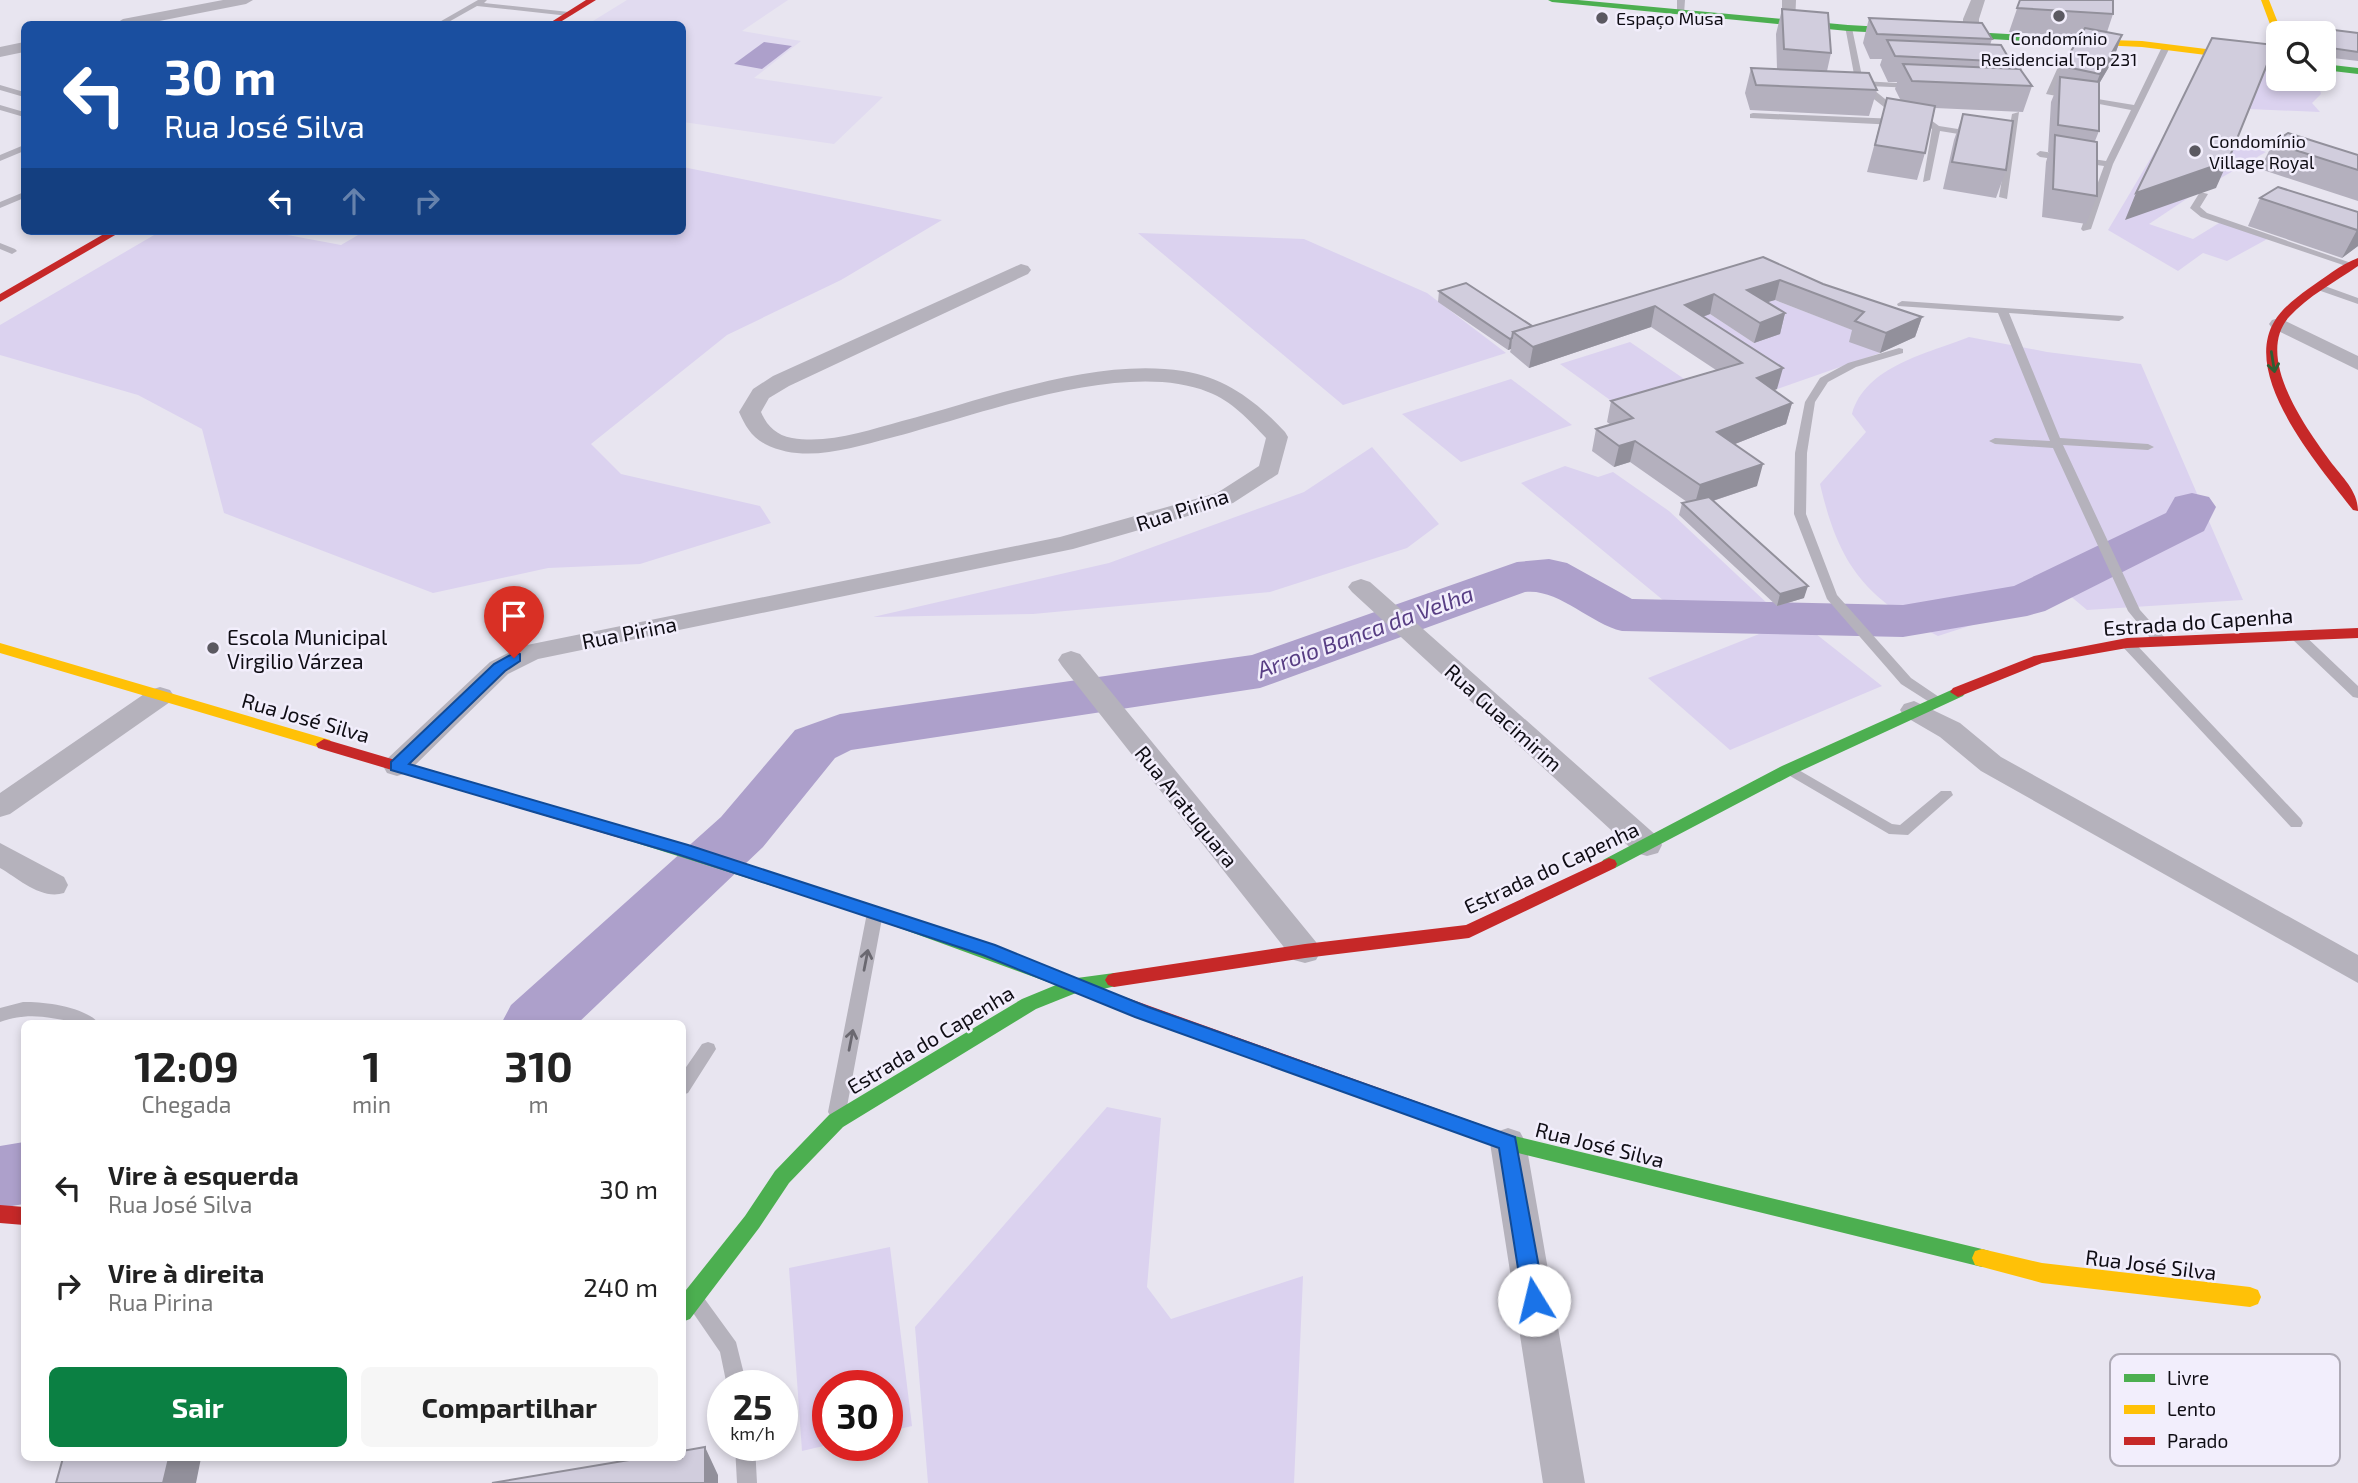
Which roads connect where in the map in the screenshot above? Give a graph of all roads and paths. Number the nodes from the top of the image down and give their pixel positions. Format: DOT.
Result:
graph roads {
  1 [pos="246,0"];
  2 [pos="592,0"];
  3 [pos="1552,0"];
  4 [pos="1789,0"];
  5 [pos="1978,0"];
  6 [pos="2265,0"];
  7 [pos="480,2"];
  8 [pos="1593,2"];
  9 [pos="1681,6"];
  10 [pos="569,14"];
  11 [pos="138,21"];
  12 [pos="445,21"];
  13 [pos="557,21"];
  14 [pos="2273,21"];
  15 [pos="1790,23"];
  16 [pos="1848,28"];
  17 [pos="1971,36"];
  18 [pos="2166,47"];
  19 [pos="21,48"];
  20 [pos="0,52"];
  21 [pos="2018,58"];
  22 [pos="2066,58"];
  23 [pos="2266,60"];
  24 [pos="2336,68"];
  25 [pos="2358,71"];
  26 [pos="1928,86"];
  27 [pos="0,87"];
  28 [pos="1860,87"];
  29 [pos="2010,90"];
  30 [pos="21,94"];
  31 [pos="0,107"];
  32 [pos="2136,108"];
  33 [pos="21,114"];
  34 [pos="2016,114"];
  35 [pos="1753,116"];
  36 [pos="1933,127"];
  37 [pos="2011,140"];
  38 [pos="21,149"];
  39 [pos="2040,154"];
  40 [pos="0,158"];
  41 [pos="2109,164"];
  42 [pos="1926,180"];
  43 [pos="2203,194"];
  44 [pos="21,196"];
  45 [pos="2004,197"];
  46 [pos="0,205"];
  47 [pos="2086,229"];
  48 [pos="110,235"];
  49 [pos="0,246"];
  50 [pos="12,251"];
  51 [pos="2355,263"];
  52 [pos="1021,270"];
  53 [pos="2322,288"];
  54 [pos="0,299"];
  55 [pos="2358,301"];
  56 [pos="1902,303"];
  57 [pos="2002,310"];
  58 [pos="2119,318"];
  59 [pos="2278,324"];
  60 [pos="1899,351"];
  61 [pos="2358,364"];
  62 [pos="1995,441"];
  63 [pos="2057,443"];
  64 [pos="2148,447"];
  65 [pos="2358,507"];
  66 [pos="1361,587"];
  67 [pos="2358,633"];
  68 [pos="2296,635"];
  69 [pos="2160,641"];
  70 [pos="2127,643"];
  71 [pos="0,649"];
  72 [pos="1071,660"];
  73 [pos="2358,694"];
  74 [pos="160,696"];
  75 [pos="1924,705"];
  76 [pos="397,766"];
  77 [pos="1788,770"];
  78 [pos="1946,795"];
  79 [pos="0,807"];
  80 [pos="2296,823"];
  81 [pos="1647,845"];
  82 [pos="0,854"];
  83 [pos="53,885"];
  84 [pos="2233,890"];
  85 [pos="876,913"];
  86 [pos="2358,950"];
  87 [pos="1306,951"];
  88 [pos="2358,970"];
  89 [pos="1074,986"];
  90 [pos="0,1015"];
  91 [pos="83,1020"];
  92 [pos="708,1049"];
  93 [pos="686,1082"];
  94 [pos="835,1121"];
  95 [pos="1508,1143"];
  96 [pos="0,1214"];
  97 [pos="21,1216"];
  98 [pos="2250,1297"];
  99 [pos="688,1306"];
  100 [pos="734,1370"];
  101 [pos="746,1461"];
  102 [pos="747,1483"];
  103 [pos="1564,1483"];
  1 -- 11 [label="street"];
  2 -- 10 [label="street"];
  3 -- 8 [label="street"];
  4 -- 15 [label="street"];
  5 -- 17 [label="street"];
  6 -- 14 [label="street"];
  7 -- 10 [label="lane"];
  7 -- 12 [label="lane"];
  8 -- 9 [label="street"];
  9 -- 15 [label="street"];
  10 -- 13 [label="street"];
  15 -- 16 [label="street"];
  16 -- 17 [label="street"];
  16 -- 28 [label="lane"];
  17 -- 18 [label="street"];
  18 -- 23 [label="street"];
  18 -- 32 [label="lane"];
  19 -- 20 [label="street"];
  21 -- 29 [label="lane"];
  22 -- 32 [label="lane"];
  24 -- 25 [label="street"];
  26 -- 28 [label="lane"];
  27 -- 30 [label="lane"];
  28 -- 36 [label="lane"];
  31 -- 33 [label="lane"];
  32 -- 41 [label="lane"];
  34 -- 37 [label="lane"];
  35 -- 36 [label="lane"];
  36 -- 37 [label="lane"];
  36 -- 42 [label="lane"];
  37 -- 45 [label="lane"];
  38 -- 40 [label="lane"];
  39 -- 41 [label="lane"];
  41 -- 47 [label="lane"];
  43 -- 51 [label="lane"];
  44 -- 46 [label="lane"];
  48 -- 54 [label="street"];
  49 -- 50 [label="lane"];
  51 -- 53 [label="street"];
  52 -- 76 [label="street, Rua Pirina"];
  53 -- 55 [label="lane"];
  53 -- 59 [label="street"];
  56 -- 57 [label="lane"];
  57 -- 58 [label="lane"];
  57 -- 63 [label="lane"];
  59 -- 61 [label="street"];
  59 -- 65 [label="street, one-way"];
  60 -- 75 [label="lane"];
  62 -- 63 [label="lane"];
  63 -- 64 [label="lane"];
  63 -- 69 [label="lane"];
  66 -- 81 [label="street, Rua Guacimirim"];
  67 -- 68 [label="street, Estrada do Capenha"];
  68 -- 69 [label="street, Estrada do Capenha"];
  68 -- 73 [label="lane"];
  69 -- 70 [label="street, Estrada do Capenha"];
  70 -- 75 [label="street, Estrada do Capenha"];
  70 -- 80 [label="lane"];
  71 -- 74 [label="street, Rua José Silva"];
  72 -- 87 [label="street, Rua Aratuquara"];
  74 -- 76 [label="street, Rua José Silva"];
  74 -- 79 [label="street"];
  75 -- 77 [label="street, Estrada do Capenha"];
  75 -- 84 [label="street"];
  76 -- 85 [label="street, Rua José Silva"];
  77 -- 78 [label="lane"];
  77 -- 81 [label="street, Estrada do Capenha"];
  81 -- 87 [label="street, Estrada do Capenha"];
  82 -- 83 [label="street"];
  84 -- 86 [label="street"];
  84 -- 88 [label="street"];
  85 -- 89 [label="street, Rua José Silva"];
  94 -- 85 [label="lane, one-way"];
  87 -- 89 [label="street, Estrada do Capenha"];
  89 -- 94 [label="street, Estrada do Capenha"];
  89 -- 95 [label="street, Rua José Silva"];
  90 -- 91 [label="lane"];
  92 -- 93 [label="lane"];
  94 -- 99 [label="street, Estrada do Capenha"];
  95 -- 98 [label="street, Rua José Silva"];
  95 -- 103 [label="street"];
  96 -- 97 [label="street"];
  99 -- 100 [label="lane"];
  101 -- 102 [label="lane"];
}
